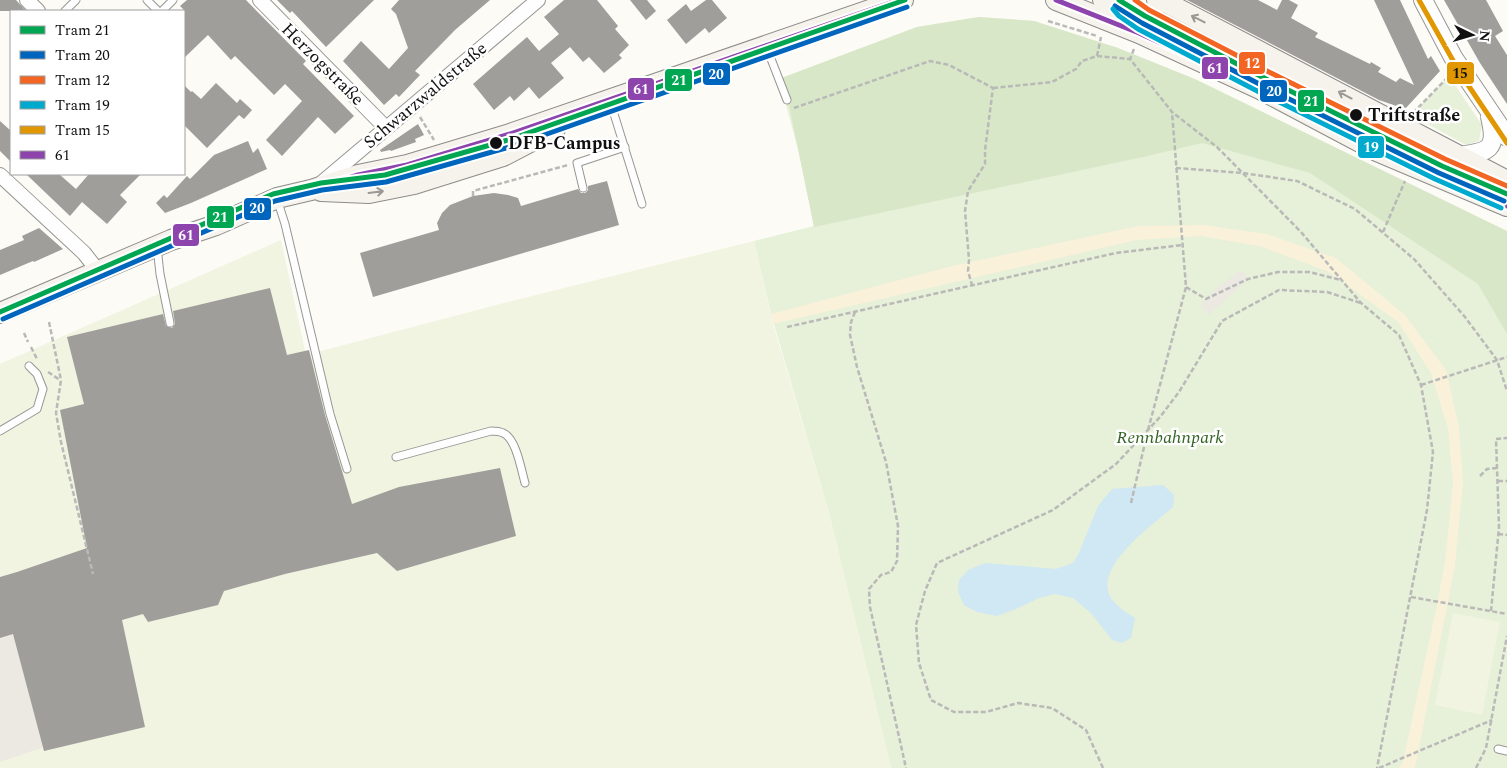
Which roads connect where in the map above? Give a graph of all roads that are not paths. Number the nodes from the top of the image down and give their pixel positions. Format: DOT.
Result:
graph roads {
  1 [pos="27,0"];
  2 [pos="76,0"];
  3 [pos="147,0"];
  4 [pos="173,0"];
  5 [pos="260,0"];
  6 [pos="538,0"];
  7 [pos="899,0"];
  8 [pos="1093,0"];
  9 [pos="1103,0"];
  10 [pos="1423,0"];
  11 [pos="1058,1"];
  12 [pos="1162,1"];
  13 [pos="37,10"];
  14 [pos="66,10"];
  15 [pos="159,10"];
  16 [pos="161,10"];
  17 [pos="1131,42"];
  18 [pos="766,46"];
  19 [pos="787,100"];
  20 [pos="604,103"];
  21 [pos="1489,111"];
  22 [pos="386,128"];
  23 [pos="1507,137"];
  24 [pos="531,142"];
  25 [pos="624,147"];
  26 [pos="1459,156"];
  27 [pos="0,175"];
  28 [pos="1507,181"];
  29 [pos="584,188"];
  30 [pos="319,190"];
  31 [pos="277,198"];
  32 [pos="642,204"];
  33 [pos="1507,206"];
  34 [pos="157,246"];
  35 [pos="98,272"];
  36 [pos="0,313"];
  37 [pos="170,323"];
  38 [pos="29,366"];
  39 [pos="0,431"];
  40 [pos="396,457"];
  41 [pos="347,469"];
  42 [pos="525,483"];
  43 [pos="1498,749"];
  44 [pos="1507,751"];
  1 -- 13 [label="street"];
  2 -- 14 [label="lane"];
  3 -- 15 [label="lane"];
  4 -- 16 [label="lane"];
  5 -- 22 [label="street, Herzogstraße"];
  6 -- 22 [label="street, Schwarzwaldstraße"];
  7 -- 18 [label="main road"];
  8 -- 11 [label="main road"];
  9 -- 17 [label="main road"];
  10 -- 21 [label="street"];
  11 -- 17 [label="main road"];
  26 -- 12 [label="main road, one-way"];
  17 -- 33 [label="main road"];
  18 -- 19 [label="lane"];
  18 -- 20 [label="main road"];
  20 -- 24 [label="main road"];
  20 -- 25 [label="lane"];
  20 -- 30 [label="main road"];
  21 -- 23 [label="street"];
  21 -- 26 [label="street"];
  22 -- 30 [label="street, Schwarzwaldstraße"];
  24 -- 30 [label="lane"];
  30 -- 24 [label="main road, one-way"];
  25 -- 29 [label="lane"];
  25 -- 32 [label="lane"];
  26 -- 28 [label="main road"];
  27 -- 35 [label="street"];
  30 -- 31 [label="main road"];
  31 -- 34 [label="main road"];
  31 -- 41 [label="lane"];
  34 -- 35 [label="main road"];
  34 -- 37 [label="lane"];
  35 -- 36 [label="main road"];
  38 -- 39 [label="lane"];
  40 -- 42 [label="lane"];
  43 -- 44 [label="lane"];
}
